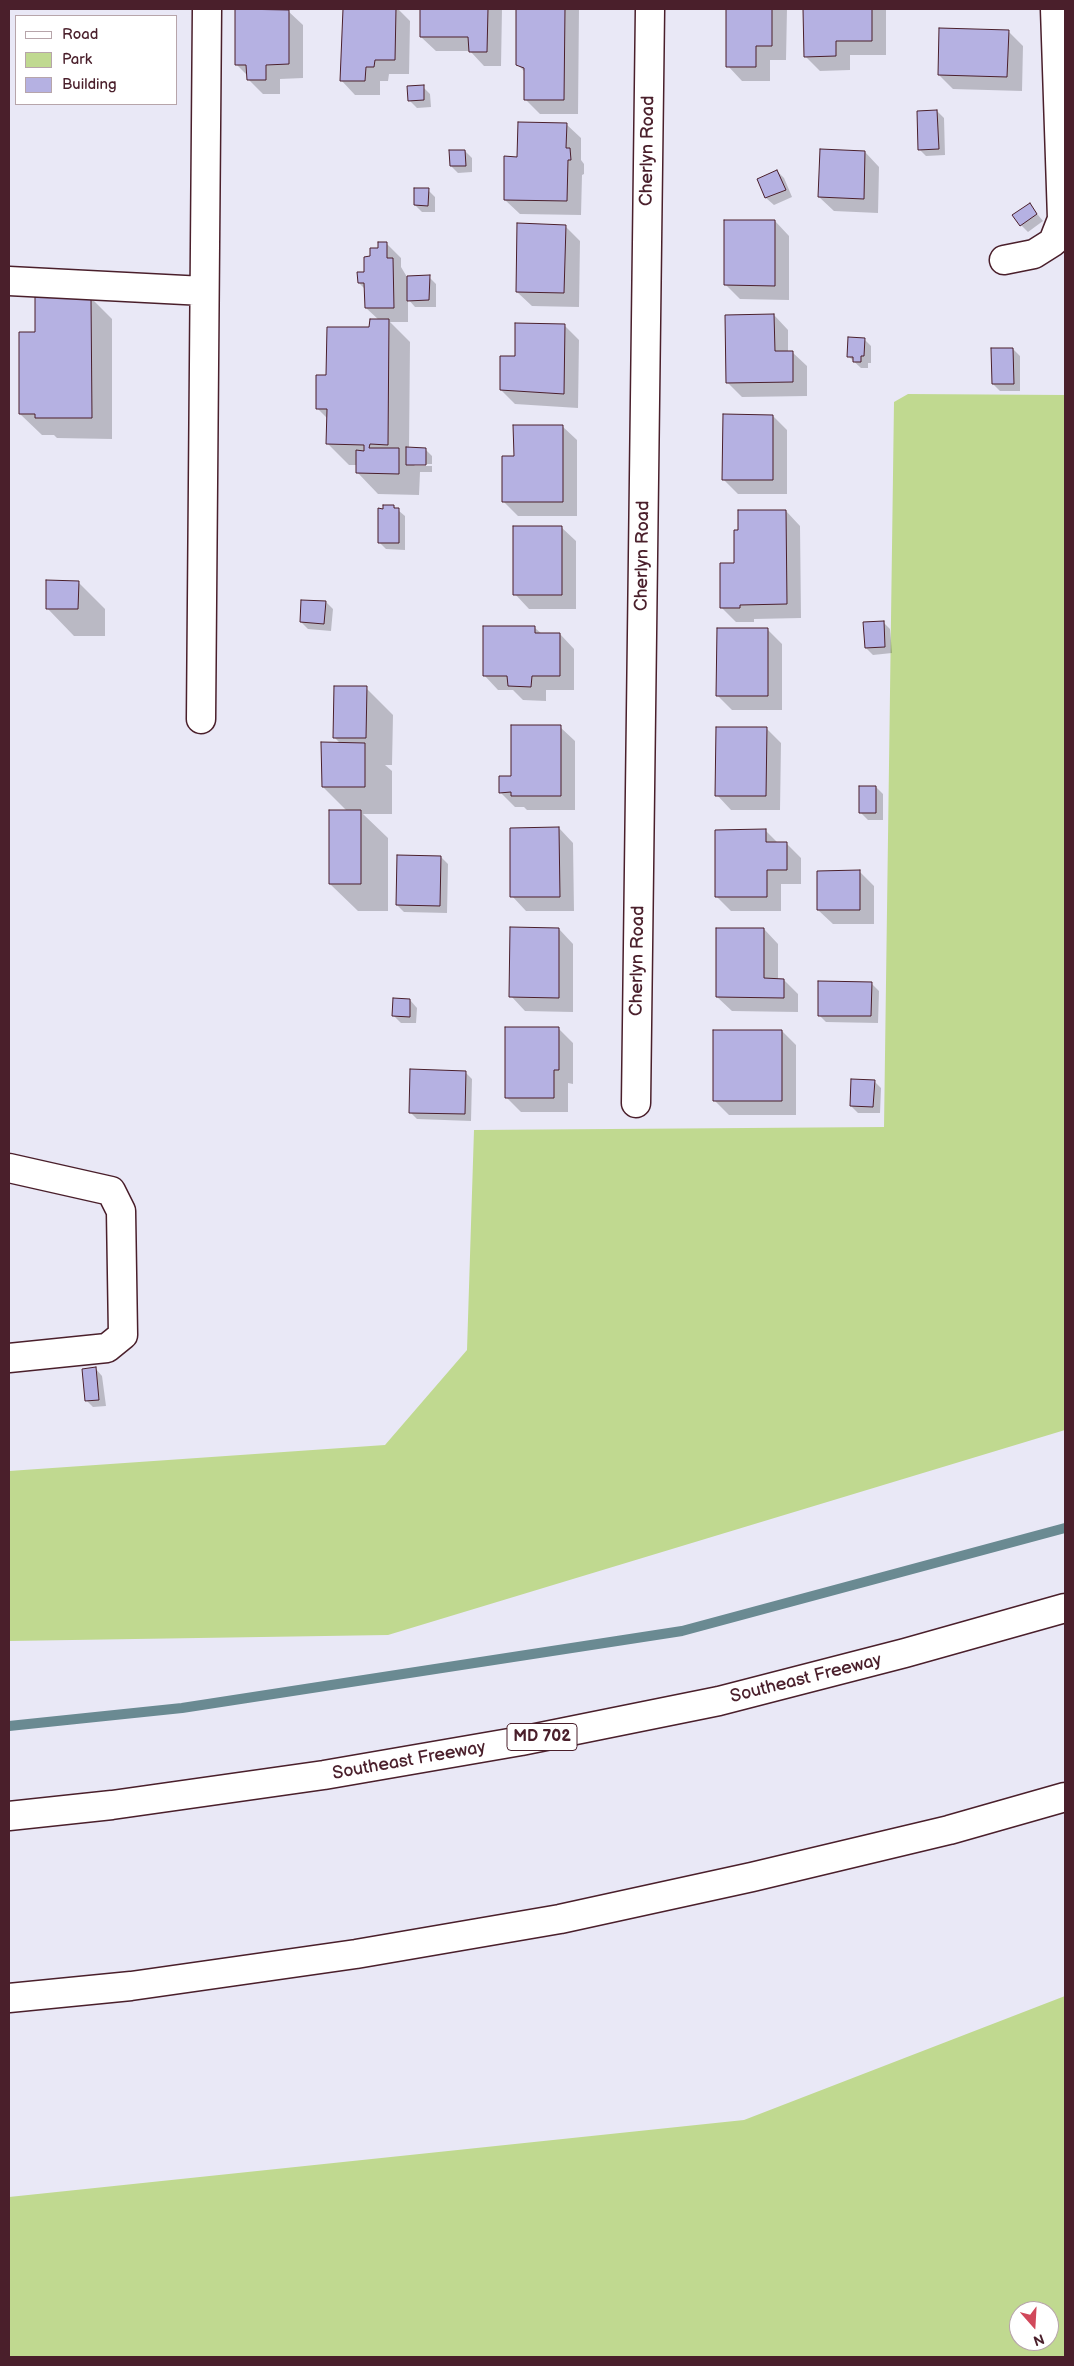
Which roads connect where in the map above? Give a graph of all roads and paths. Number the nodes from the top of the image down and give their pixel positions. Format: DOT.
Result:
graph roads {
  1 [pos="207,9"];
  2 [pos="650,9"];
  3 [pos="1055,9"];
  4 [pos="1004,260"];
  5 [pos="9,281"];
  6 [pos="204,291"];
  7 [pos="200,719"];
  8 [pos="636,1103"];
  9 [pos="9,1168"];
  10 [pos="9,1358"];
  11 [pos="1065,1608"];
  12 [pos="1065,1797"];
  13 [pos="9,1816"];
  14 [pos="9,1998"];
  1 -- 6 [label="main road"];
  2 -- 8 [label="main road, Cherlyn Road"];
  3 -- 4 [label="main road"];
  5 -- 6 [label="main road"];
  6 -- 7 [label="main road"];
  9 -- 10 [label="main road"];
  11 -- 13 [label="main road, Southeast Freeway / MD 702"];
  12 -- 14 [label="main road"];
}
